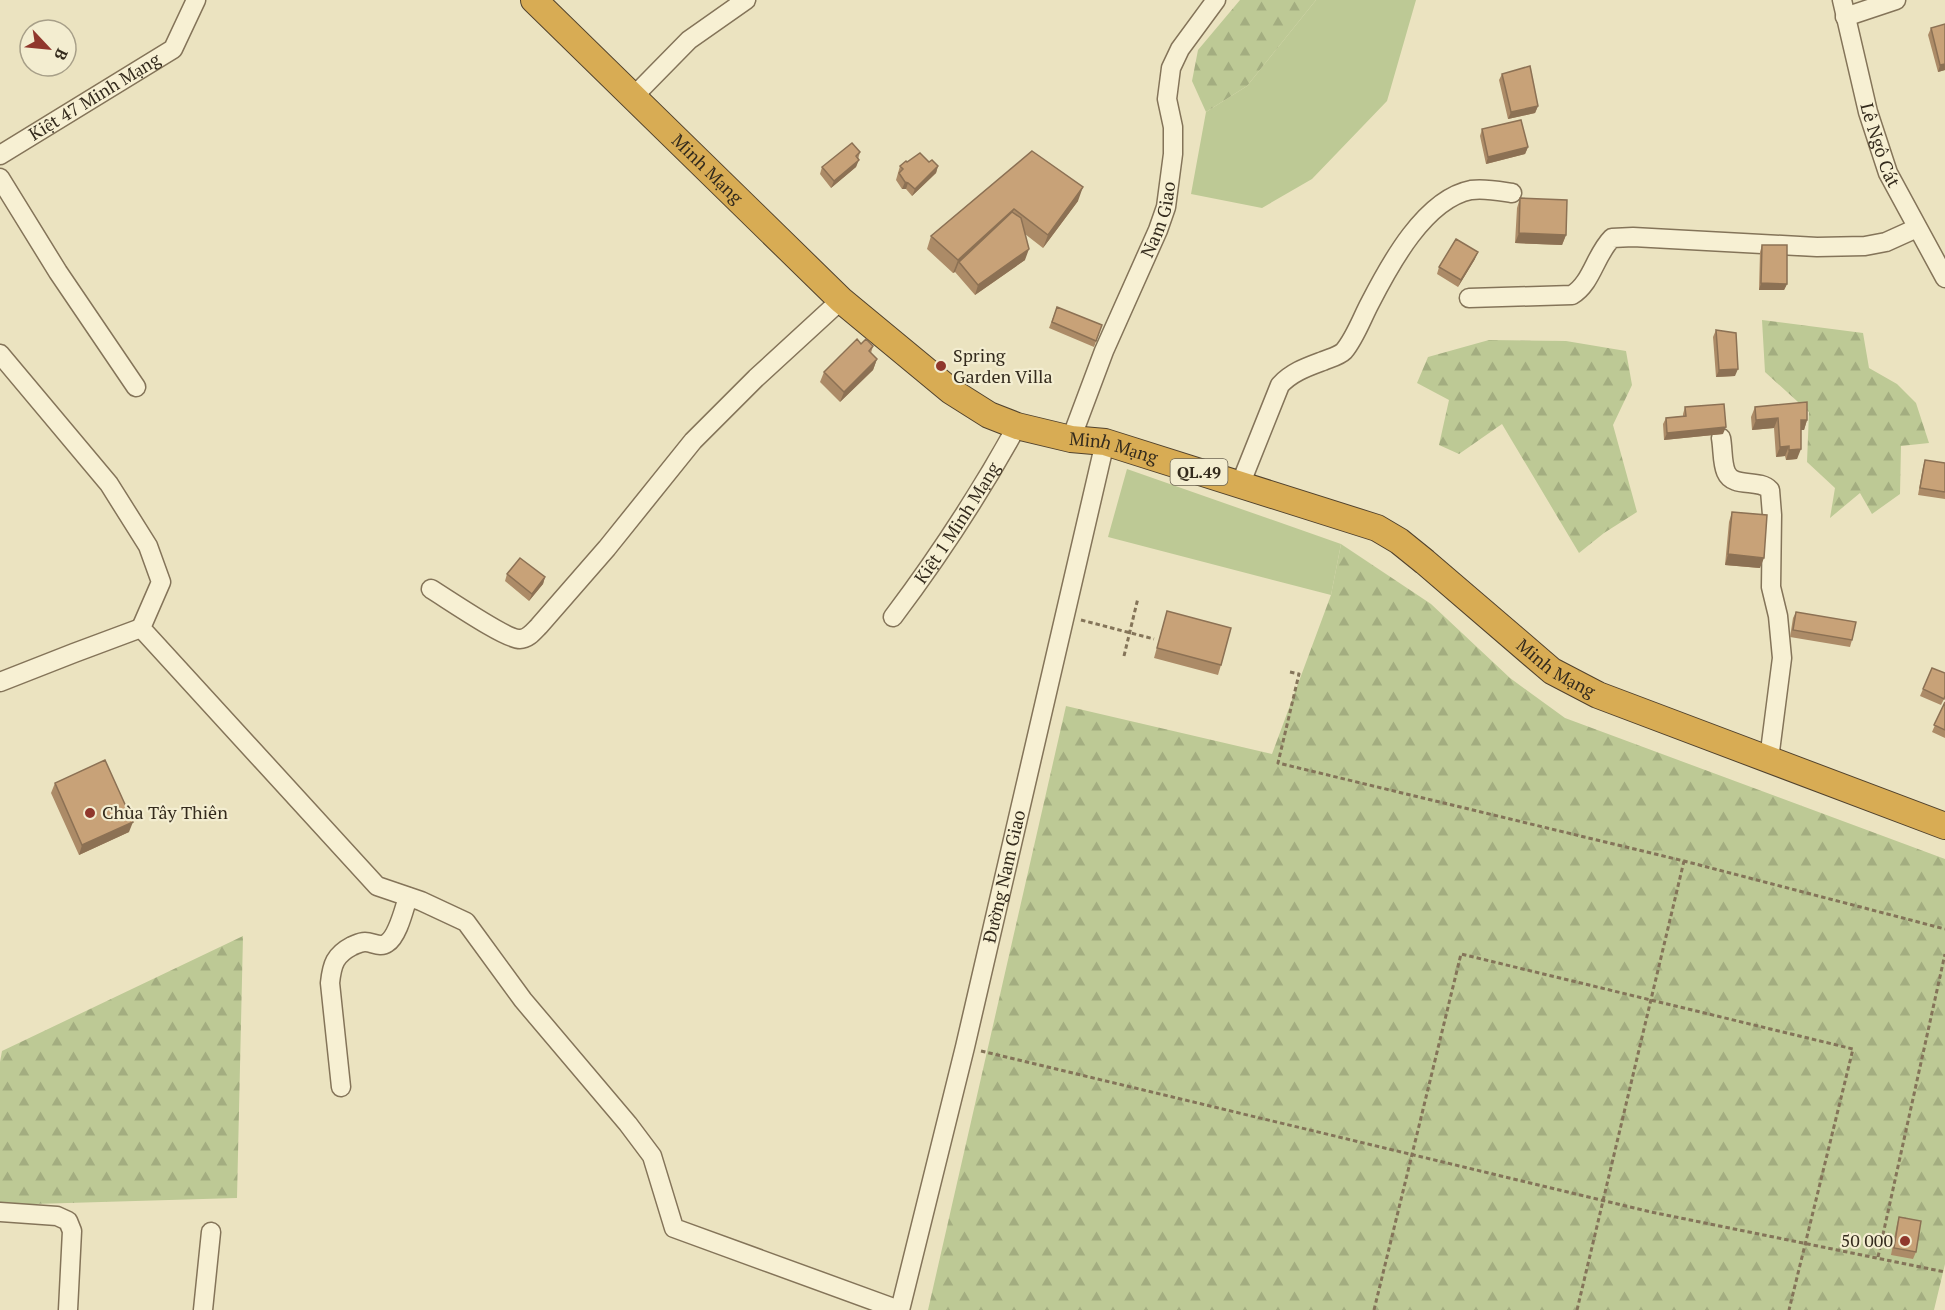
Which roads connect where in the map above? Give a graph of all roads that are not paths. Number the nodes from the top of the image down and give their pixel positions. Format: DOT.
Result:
graph roads {
  1 [pos="196,0"];
  2 [pos="534,0"];
  3 [pos="746,0"];
  4 [pos="1216,0"];
  5 [pos="1896,0"];
  6 [pos="1844,8"];
  7 [pos="633,97"];
  8 [pos="0,155"];
  9 [pos="0,178"];
  10 [pos="1512,193"];
  11 [pos="1917,228"];
  12 [pos="1945,278"];
  13 [pos="1469,298"];
  14 [pos="841,300"];
  15 [pos="0,354"];
  16 [pos="135,387"];
  17 [pos="1017,426"];
  18 [pos="1722,438"];
  19 [pos="1071,439"];
  20 [pos="1105,442"];
  21 [pos="1240,485"];
  22 [pos="431,589"];
  23 [pos="893,617"];
  24 [pos="141,628"];
  25 [pos="0,682"];
  26 [pos="1769,759"];
  27 [pos="1945,826"];
  28 [pos="408,897"];
  29 [pos="341,1087"];
  30 [pos="0,1212"];
  31 [pos="211,1232"];
  32 [pos="68,1310"];
  33 [pos="203,1310"];
  34 [pos="899,1310"];
  1 -- 8 [label="street, Kiệt 47 Minh Mạng"];
  2 -- 7 [label="highway, Minh Mạng / QL.49"];
  3 -- 7 [label="street"];
  4 -- 19 [label="street, Nam Giao"];
  5 -- 6 [label="street"];
  6 -- 11 [label="street, Lê Ngô Cát"];
  7 -- 14 [label="highway, Minh Mạng / QL.49"];
  9 -- 16 [label="street"];
  10 -- 21 [label="street"];
  11 -- 12 [label="street, Lê Ngô Cát"];
  11 -- 13 [label="street"];
  14 -- 17 [label="highway, Minh Mạng / QL.49"];
  14 -- 22 [label="street"];
  15 -- 24 [label="street"];
  17 -- 19 [label="highway, Minh Mạng / QL.49"];
  17 -- 23 [label="street, Kiệt 1 Minh Mạng"];
  18 -- 26 [label="street"];
  19 -- 20 [label="highway, Minh Mạng / QL.49"];
  20 -- 21 [label="highway, Minh Mạng / QL.49"];
  20 -- 34 [label="street, Đường Nam Giao"];
  21 -- 26 [label="highway, Minh Mạng / QL.49"];
  24 -- 25 [label="street"];
  24 -- 28 [label="street"];
  26 -- 27 [label="highway, Minh Mạng / QL.49"];
  28 -- 29 [label="street"];
  28 -- 34 [label="street"];
  30 -- 32 [label="street"];
  31 -- 33 [label="street"];
}
